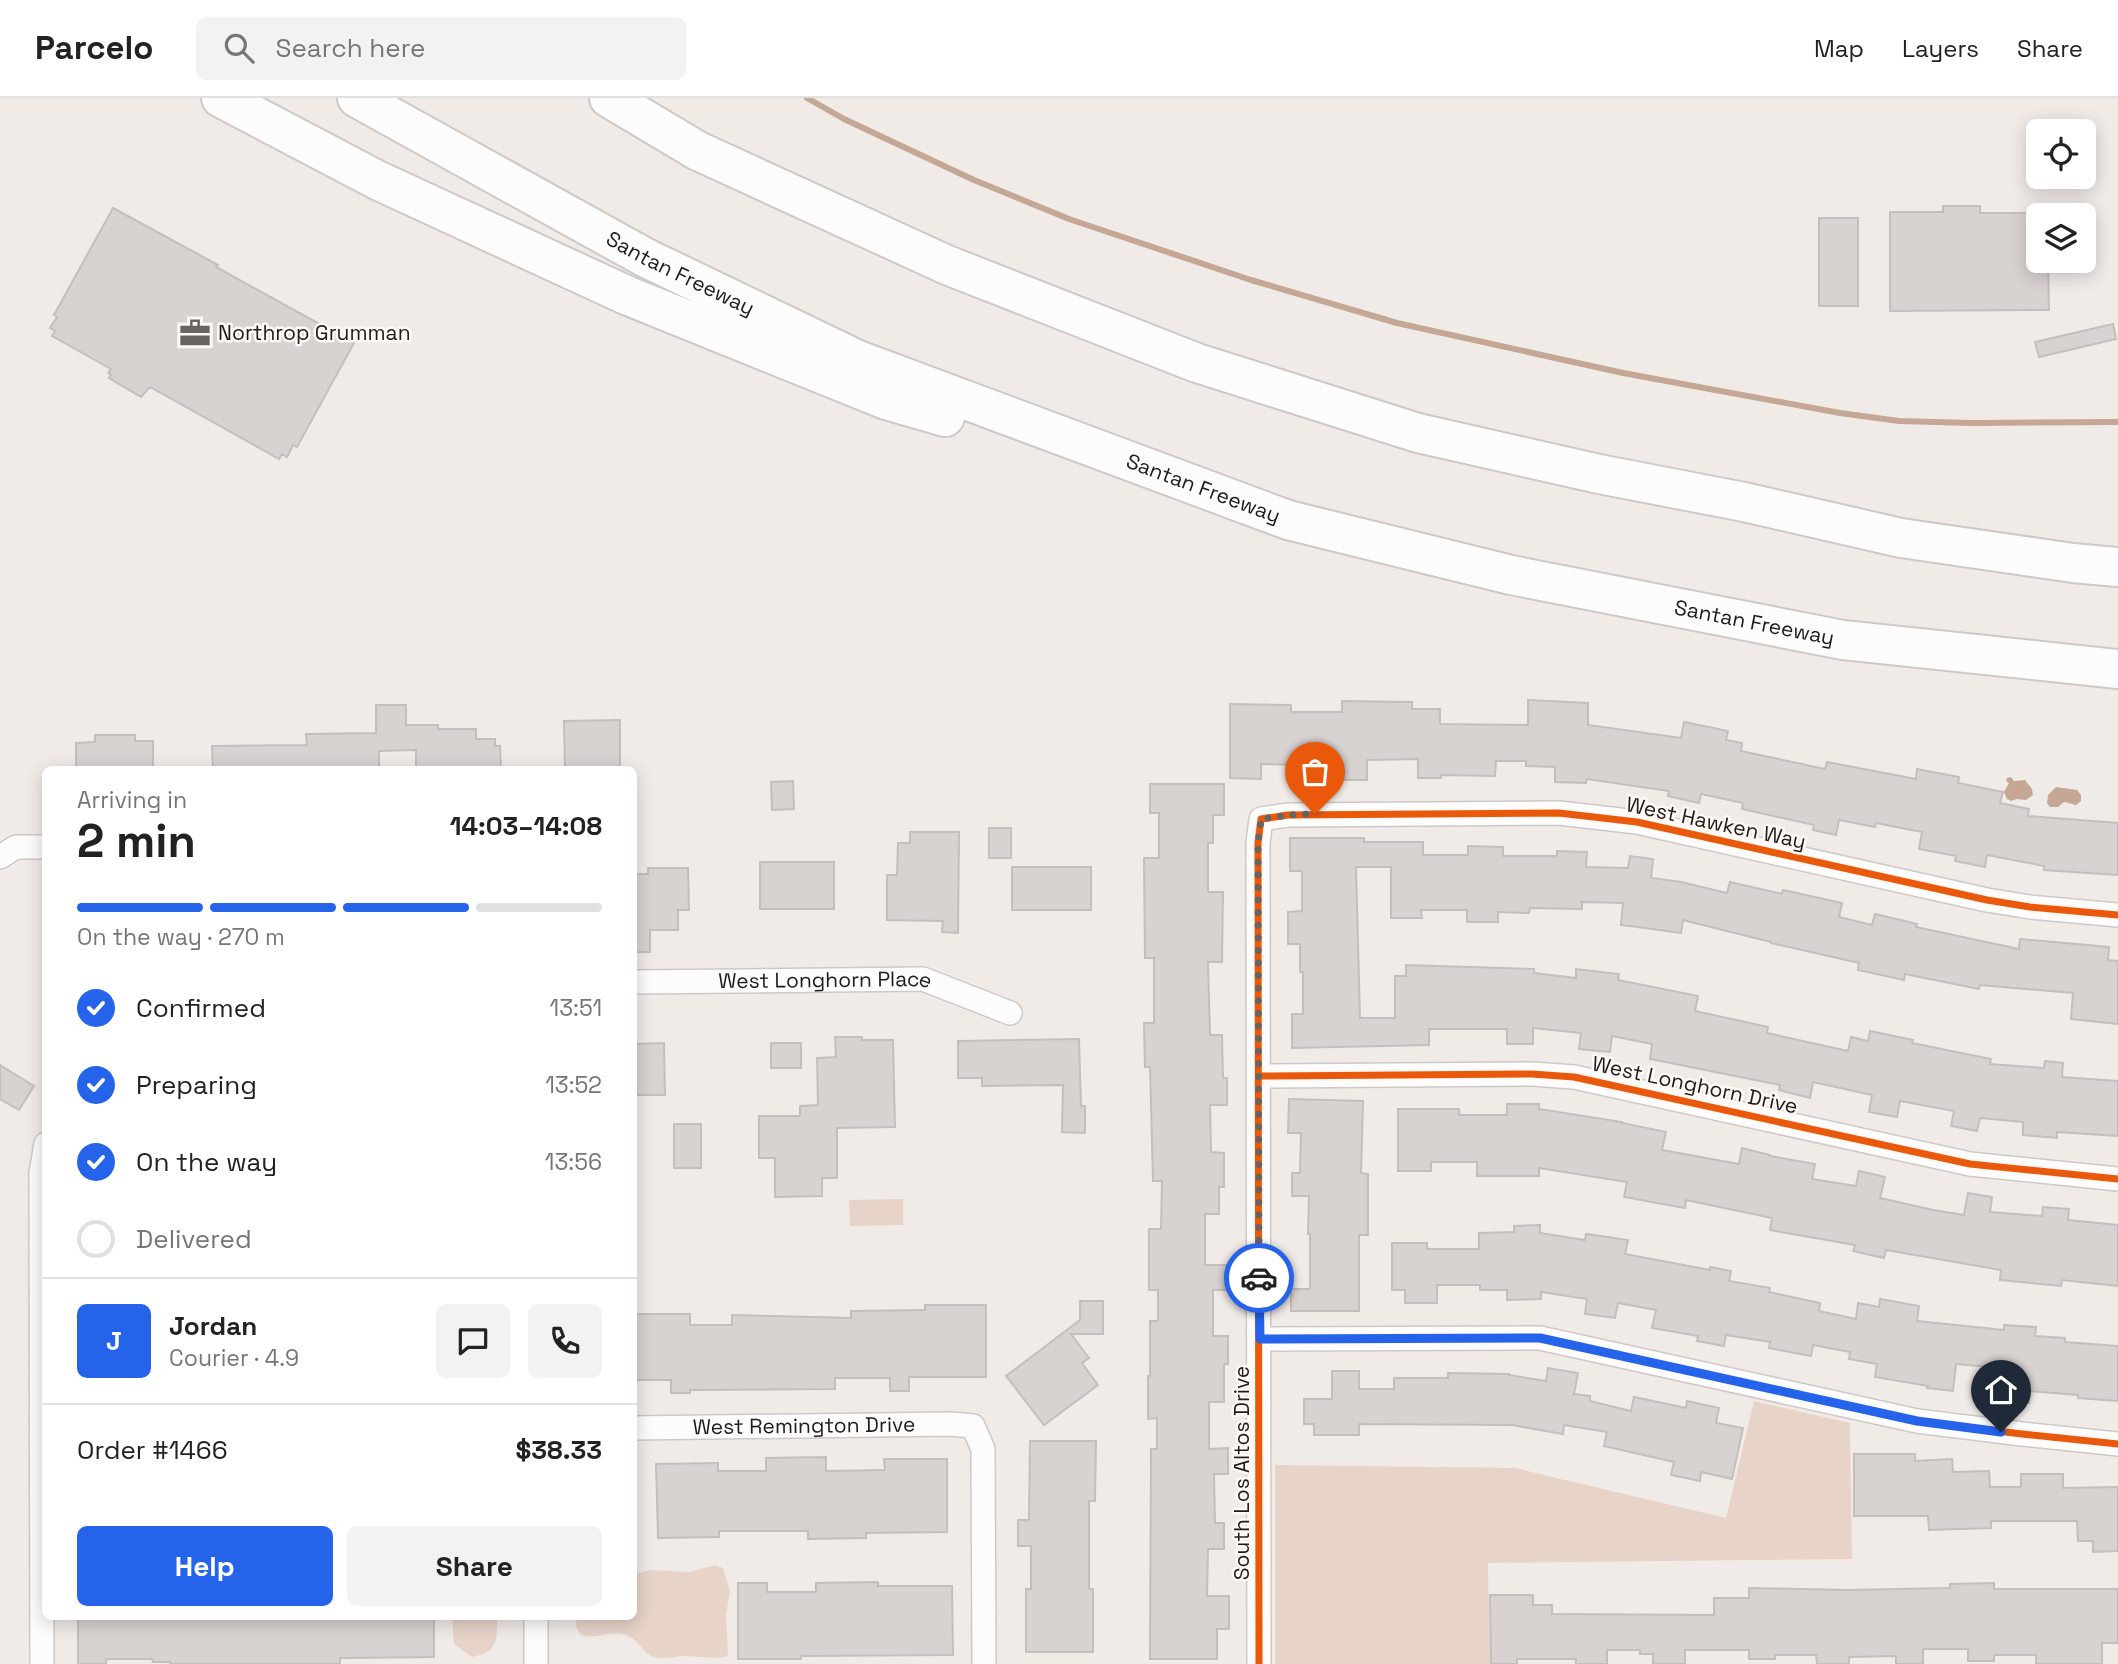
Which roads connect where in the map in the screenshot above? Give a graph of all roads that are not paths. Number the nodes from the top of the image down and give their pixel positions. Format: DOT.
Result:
graph roads {
  1 [pos="221,98"];
  2 [pos="357,98"];
  3 [pos="608,98"];
  4 [pos="656,98"];
  5 [pos="947,265"];
  6 [pos="1288,520"];
  7 [pos="2118,567"];
  8 [pos="2118,669"];
  9 [pos="1261,819"];
  10 [pos="42,846"];
  11 [pos="0,857"];
  12 [pos="2118,915"];
  13 [pos="637,982"];
  14 [pos="1010,1013"];
  15 [pos="1259,1076"];
  16 [pos="42,1166"];
  17 [pos="2118,1179"];
  18 [pos="42,1256"];
  19 [pos="1260,1339"];
  20 [pos="637,1428"];
  21 [pos="2118,1444"];
  22 [pos="42,1620"];
  23 [pos="536,1620"];
  24 [pos="42,1664"];
  25 [pos="536,1664"];
  26 [pos="984,1664"];
  27 [pos="1259,1664"];
  1 -- 6 [label="highway"];
  2 -- 6 [label="highway, Santan Freeway"];
  3 -- 5 [label="highway"];
  4 -- 5 [label="highway"];
  5 -- 7 [label="highway"];
  6 -- 8 [label="highway, Santan Freeway"];
  9 -- 12 [label="street, West Hawken Way"];
  9 -- 15 [label="street, South Los Altos Drive"];
  10 -- 11 [label="street"];
  13 -- 14 [label="street, West Longhorn Place"];
  15 -- 17 [label="street, West Longhorn Drive"];
  15 -- 19 [label="street, South Los Altos Drive"];
  16 -- 18 [label="street"];
  19 -- 21 [label="street"];
  19 -- 27 [label="street, South Los Altos Drive"];
  20 -- 26 [label="street, West Remington Drive"];
  22 -- 24 [label="street"];
  23 -- 25 [label="street"];
}
